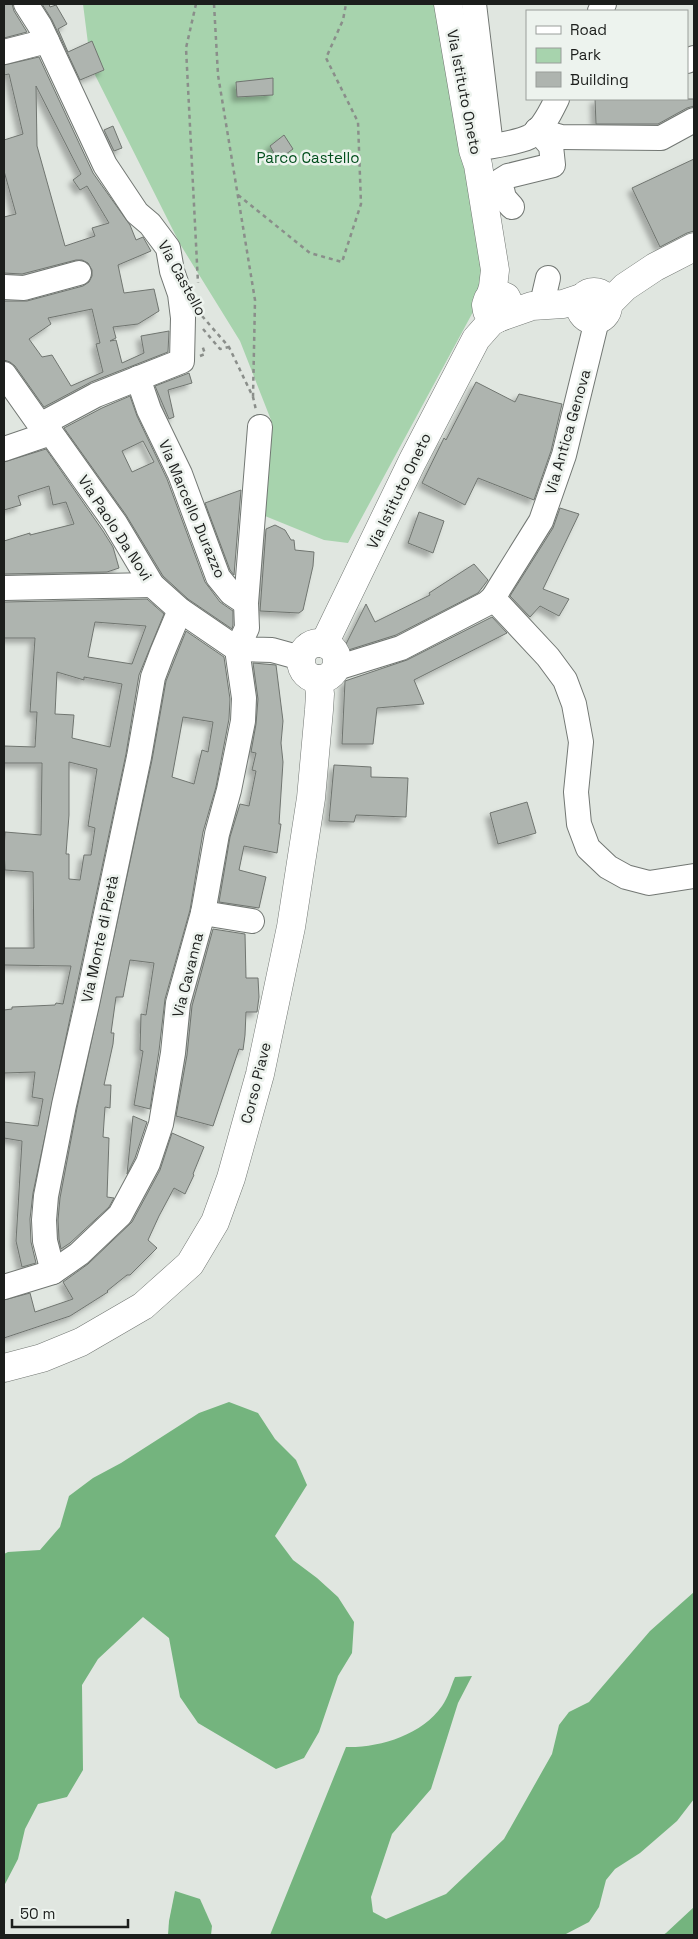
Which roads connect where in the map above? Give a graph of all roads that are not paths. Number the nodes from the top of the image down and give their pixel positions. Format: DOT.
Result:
graph roads {
  1 [pos="26,4"];
  2 [pos="448,4"];
  3 [pos="474,4"];
  4 [pos="47,41"];
  5 [pos="4,52"];
  6 [pos="557,100"];
  7 [pos="694,120"];
  8 [pos="538,130"];
  9 [pos="482,148"];
  10 [pos="512,207"];
  11 [pos="694,247"];
  12 [pos="79,273"];
  13 [pos="548,278"];
  14 [pos="4,287"];
  15 [pos="549,304"];
  16 [pos="4,374"];
  17 [pos="138,378"];
  18 [pos="260,427"];
  19 [pos="46,429"];
  20 [pos="4,449"];
  21 [pos="152,585"];
  22 [pos="4,588"];
  23 [pos="493,598"];
  24 [pos="246,603"];
  25 [pos="180,610"];
  26 [pos="237,649"];
  27 [pos="301,658"];
  28 [pos="326,663"];
  29 [pos="694,876"];
  30 [pos="203,913"];
  31 [pos="252,921"];
  32 [pos="53,1272"];
  33 [pos="4,1287"];
  34 [pos="4,1368"];
  1 -- 4 [label="street, Via Castello"];
  2 -- 9 [label="main road, Via Istituto Oneto"];
  3 -- 9 [label="street"];
  4 -- 5 [label="street"];
  4 -- 17 [label="street, Via Castello"];
  6 -- 8 [label="street"];
  7 -- 8 [label="street"];
  8 -- 9 [label="street"];
  8 -- 10 [label="street"];
  9 -- 15 [label="main road, Via Istituto Oneto"];
  11 -- 15 [label="main road"];
  12 -- 14 [label="street"];
  13 -- 15 [label="street, Via Antica Genova"];
  15 -- 23 [label="street, Via Antica Genova"];
  15 -- 28 [label="main road, Via Istituto Oneto"];
  16 -- 19 [label="street, Via Paolo Da Novi"];
  17 -- 19 [label="street"];
  17 -- 24 [label="street, Via Marcello Durazzo"];
  18 -- 24 [label="street"];
  19 -- 20 [label="street"];
  19 -- 21 [label="street, Via Paolo Da Novi"];
  21 -- 22 [label="street"];
  21 -- 25 [label="street, Via Paolo Da Novi"];
  23 -- 28 [label="street, Via Antica Genova"];
  23 -- 29 [label="street"];
  24 -- 26 [label="street"];
  25 -- 26 [label="street, Via Paolo Da Novi"];
  25 -- 32 [label="street, Via Monte di Pietà"];
  26 -- 27 [label="street"];
  26 -- 30 [label="street, Via Cavanna"];
  27 -- 28 [label="main road"];
  28 -- 34 [label="main road, Corso Piave"];
  30 -- 31 [label="street"];
  30 -- 32 [label="street, Via Cavanna"];
  32 -- 33 [label="street, Via Cavanna"];
}
